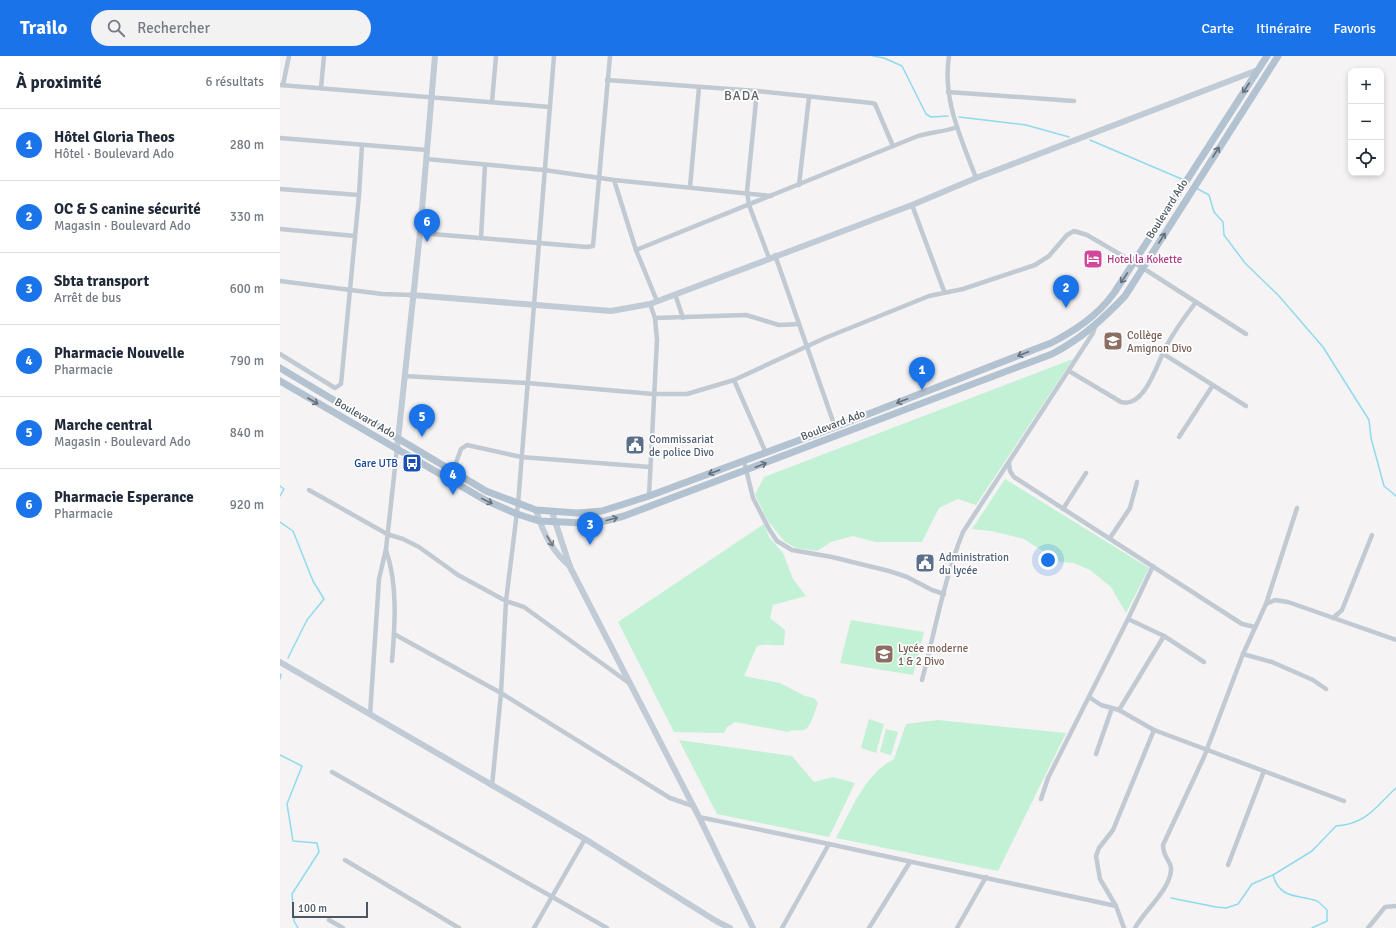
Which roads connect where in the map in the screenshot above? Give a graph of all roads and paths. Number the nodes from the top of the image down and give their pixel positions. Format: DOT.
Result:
graph roads {
  1 [pos="289,56"];
  2 [pos="324,56"];
  3 [pos="435,56"];
  4 [pos="496,56"];
  5 [pos="554,56"];
  6 [pos="610,56"];
  7 [pos="949,56"];
  8 [pos="1267,56"];
  9 [pos="1278,56"];
  10 [pos="1258,70"];
  11 [pos="608,80"];
  12 [pos="281,85"];
  13 [pos="699,87"];
  14 [pos="321,88"];
  15 [pos="757,91"];
  16 [pos="948,92"];
  17 [pos="432,97"];
  18 [pos="809,97"];
  19 [pos="1074,101"];
  20 [pos="492,102"];
  21 [pos="550,108"];
  22 [pos="957,127"];
  23 [pos="280,138"];
  24 [pos="362,145"];
  25 [pos="893,146"];
  26 [pos="427,150"];
  27 [pos="426,159"];
  28 [pos="485,165"];
  29 [pos="544,170"];
  30 [pos="600,178"];
  31 [pos="976,178"];
  32 [pos="614,180"];
  33 [pos="799,185"];
  34 [pos="690,187"];
  35 [pos="280,189"];
  36 [pos="747,192"];
  37 [pos="359,195"];
  38 [pos="771,196"];
  39 [pos="749,205"];
  40 [pos="912,205"];
  41 [pos="280,229"];
  42 [pos="420,233"];
  43 [pos="355,236"];
  44 [pos="481,238"];
  45 [pos="539,242"];
  46 [pos="636,250"];
  47 [pos="775,255"];
  48 [pos="769,258"];
  49 [pos="1135,263"];
  50 [pos="1143,268"];
  51 [pos="280,282"];
  52 [pos="349,290"];
  53 [pos="944,291"];
  54 [pos="675,294"];
  55 [pos="412,295"];
  56 [pos="658,301"];
  57 [pos="1196,302"];
  58 [pos="535,304"];
  59 [pos="650,304"];
  60 [pos="655,318"];
  61 [pos="683,318"];
  62 [pos="799,324"];
  63 [pos="1096,324"];
  64 [pos="1246,334"];
  65 [pos="807,347"];
  66 [pos="1162,353"];
  67 [pos="280,354"];
  68 [pos="280,368"];
  69 [pos="1069,371"];
  70 [pos="404,376"];
  71 [pos="734,380"];
  72 [pos="280,381"];
  73 [pos="527,383"];
  74 [pos="1213,385"];
  75 [pos="653,394"];
  76 [pos="1246,406"];
  77 [pos="836,427"];
  78 [pos="1179,437"];
  79 [pos="399,438"];
  80 [pos="397,449"];
  81 [pos="766,453"];
  82 [pos="521,457"];
  83 [pos="744,461"];
  84 [pos="1009,463"];
  85 [pos="650,467"];
  86 [pos="747,470"];
  87 [pos="452,471"];
  88 [pos="1086,473"];
  89 [pos="1137,482"];
  90 [pos="309,490"];
  91 [pos="648,496"];
  92 [pos="518,504"];
  93 [pos="1297,508"];
  94 [pos="1063,509"];
  95 [pos="536,510"];
  96 [pos="552,512"];
  97 [pos="517,514"];
  98 [pos="539,521"];
  99 [pos="555,521"];
  100 [pos="387,534"];
  101 [pos="1372,535"];
  102 [pos="1110,538"];
  103 [pos="386,549"];
  104 [pos="1153,566"];
  105 [pos="570,567"];
  106 [pos="944,594"];
  107 [pos="506,601"];
  108 [pos="1266,604"];
  109 [pos="1333,618"];
  110 [pos="1128,619"];
  111 [pos="1255,627"];
  112 [pos="394,634"];
  113 [pos="1164,636"];
  114 [pos="1396,640"];
  115 [pos="1242,654"];
  116 [pos="392,661"];
  117 [pos="280,662"];
  118 [pos="1204,662"];
  119 [pos="922,680"];
  120 [pos="631,685"];
  121 [pos="1326,689"];
  122 [pos="501,693"];
  123 [pos="1089,697"];
  124 [pos="1112,708"];
  125 [pos="1119,710"];
  126 [pos="370,715"];
  127 [pos="1154,730"];
  128 [pos="1206,750"];
  129 [pos="1096,754"];
  130 [pos="1264,771"];
  131 [pos="332,772"];
  132 [pos="492,786"];
  133 [pos="1041,799"];
  134 [pos="1344,801"];
  135 [pos="693,806"];
  136 [pos="699,817"];
  137 [pos="585,839"];
  138 [pos="829,844"];
  139 [pos="345,860"];
  140 [pos="910,862"];
  141 [pos="1228,865"];
  142 [pos="986,877"];
  143 [pos="552,896"];
  144 [pos="1116,906"];
  145 [pos="1396,906"];
  146 [pos="329,920"];
  147 [pos="343,928"];
  148 [pos="459,928"];
  149 [pos="534,928"];
  150 [pos="606,928"];
  151 [pos="730,928"];
  152 [pos="754,928"];
  153 [pos="782,928"];
  154 [pos="869,928"];
  155 [pos="956,928"];
  156 [pos="1124,928"];
  157 [pos="1135,928"];
  158 [pos="1368,928"];
  1 -- 12 [label="street"];
  2 -- 14 [label="street"];
  3 -- 17 [label="street"];
  4 -- 20 [label="street"];
  5 -- 21 [label="street"];
  6 -- 11 [label="street"];
  7 -- 16 [label="street"];
  8 -- 10 [label="main road, Boulevard Ado"];
  50 -- 9 [label="main road, Boulevard Ado, one-way"];
  10 -- 31 [label="street"];
  10 -- 49 [label="main road, Boulevard Ado, one-way"];
  11 -- 13 [label="street"];
  11 -- 30 [label="street"];
  12 -- 14 [label="street"];
  13 -- 15 [label="street"];
  13 -- 34 [label="street"];
  14 -- 17 [label="street"];
  15 -- 18 [label="street"];
  15 -- 36 [label="street"];
  16 -- 19 [label="street"];
  16 -- 22 [label="street"];
  17 -- 20 [label="street"];
  17 -- 26 [label="street"];
  18 -- 25 [label="street"];
  18 -- 33 [label="street"];
  20 -- 21 [label="street"];
  21 -- 29 [label="street"];
  22 -- 25 [label="street"];
  22 -- 31 [label="street"];
  23 -- 24 [label="street"];
  24 -- 26 [label="street"];
  24 -- 37 [label="street"];
  25 -- 33 [label="street"];
  26 -- 27 [label="street"];
  27 -- 28 [label="street"];
  27 -- 42 [label="street"];
  28 -- 29 [label="street"];
  28 -- 44 [label="street"];
  29 -- 30 [label="street"];
  29 -- 45 [label="street"];
  30 -- 32 [label="street"];
  30 -- 45 [label="street"];
  31 -- 40 [label="street"];
  32 -- 34 [label="street"];
  32 -- 46 [label="street"];
  33 -- 38 [label="street"];
  34 -- 36 [label="street"];
  35 -- 37 [label="street"];
  36 -- 38 [label="street"];
  36 -- 39 [label="street"];
  37 -- 43 [label="street"];
  38 -- 39 [label="street"];
  39 -- 46 [label="street"];
  39 -- 48 [label="street"];
  40 -- 47 [label="street"];
  40 -- 53 [label="street"];
  41 -- 43 [label="street"];
  42 -- 44 [label="street"];
  42 -- 55 [label="street"];
  43 -- 52 [label="street"];
  44 -- 45 [label="street"];
  45 -- 58 [label="street"];
  46 -- 56 [label="street"];
  47 -- 48 [label="street"];
  47 -- 62 [label="street"];
  48 -- 54 [label="street"];
  49 -- 50 [label="street"];
  49 -- 53 [label="street"];
  49 -- 77 [label="main road, Boulevard Ado, one-way"];
  50 -- 57 [label="street"];
  50 -- 63 [label="main road, Boulevard Ado"];
  51 -- 52 [label="street"];
  52 -- 55 [label="street"];
  52 -- 67 [label="street"];
  53 -- 65 [label="street"];
  54 -- 56 [label="street"];
  54 -- 61 [label="street"];
  55 -- 58 [label="street"];
  55 -- 70 [label="street"];
  56 -- 59 [label="street"];
  57 -- 64 [label="street"];
  57 -- 66 [label="street"];
  58 -- 59 [label="street"];
  58 -- 73 [label="street"];
  59 -- 60 [label="street"];
  60 -- 61 [label="street"];
  60 -- 75 [label="street"];
  61 -- 62 [label="street"];
  62 -- 65 [label="street"];
  63 -- 69 [label="street"];
  86 -- 63 [label="main road, Boulevard Ado, one-way"];
  65 -- 71 [label="street"];
  65 -- 77 [label="street"];
  66 -- 69 [label="street"];
  66 -- 74 [label="street"];
  68 -- 79 [label="main road, Boulevard Ado"];
  69 -- 84 [label="street"];
  70 -- 73 [label="street"];
  70 -- 79 [label="street"];
  71 -- 75 [label="street"];
  71 -- 81 [label="street"];
  72 -- 80 [label="main road, Boulevard Ado, one-way"];
  73 -- 75 [label="street"];
  73 -- 82 [label="street"];
  74 -- 76 [label="street"];
  74 -- 78 [label="street"];
  75 -- 85 [label="street"];
  77 -- 81 [label="main road, Boulevard Ado"];
  79 -- 80 [label="street"];
  79 -- 87 [label="main road, Boulevard Ado"];
  80 -- 97 [label="main road, Boulevard Ado, one-way"];
  80 -- 100 [label="street"];
  81 -- 83 [label="main road, Boulevard Ado"];
  82 -- 85 [label="street"];
  82 -- 87 [label="street"];
  82 -- 92 [label="street"];
  83 -- 86 [label="street"];
  83 -- 91 [label="main road, Boulevard Ado, one-way"];
  84 -- 94 [label="street"];
  84 -- 106 [label="street"];
  85 -- 91 [label="street"];
  99 -- 86 [label="main road, Boulevard Ado, one-way"];
  86 -- 106 [label="street"];
  87 -- 92 [label="main road, Boulevard Ado"];
  88 -- 94 [label="street"];
  89 -- 102 [label="street"];
  90 -- 100 [label="street"];
  91 -- 96 [label="main road, Boulevard Ado"];
  92 -- 95 [label="main road, Boulevard Ado"];
  92 -- 97 [label="street"];
  93 -- 108 [label="street"];
  94 -- 102 [label="street"];
  95 -- 96 [label="main road, Boulevard Ado"];
  95 -- 98 [label="street"];
  96 -- 99 [label="street"];
  97 -- 98 [label="main road, Boulevard Ado"];
  97 -- 107 [label="street"];
  98 -- 99 [label="main road, Boulevard Ado"];
  98 -- 105 [label="street, one-way"];
  99 -- 105 [label="street"];
  100 -- 103 [label="street"];
  100 -- 107 [label="street"];
  101 -- 109 [label="street"];
  102 -- 104 [label="street"];
  103 -- 112 [label="street"];
  103 -- 126 [label="street"];
  104 -- 110 [label="street"];
  104 -- 111 [label="street"];
  105 -- 120 [label="street"];
  106 -- 119 [label="street"];
  107 -- 120 [label="street"];
  107 -- 122 [label="street"];
  108 -- 109 [label="street"];
  108 -- 111 [label="street"];
  109 -- 114 [label="street"];
  110 -- 113 [label="street"];
  110 -- 123 [label="street"];
  111 -- 115 [label="street"];
  112 -- 116 [label="street"];
  112 -- 122 [label="street"];
  113 -- 118 [label="street"];
  113 -- 125 [label="street"];
  115 -- 121 [label="street"];
  115 -- 128 [label="street"];
  117 -- 126 [label="street"];
  120 -- 135 [label="street"];
  122 -- 132 [label="street"];
  122 -- 135 [label="street"];
  123 -- 124 [label="street"];
  123 -- 133 [label="street"];
  124 -- 125 [label="street"];
  124 -- 129 [label="street"];
  125 -- 127 [label="street"];
  126 -- 132 [label="street"];
  127 -- 128 [label="street"];
  127 -- 144 [label="street"];
  128 -- 130 [label="street"];
  128 -- 157 [label="street"];
  130 -- 134 [label="street"];
  130 -- 141 [label="street"];
  131 -- 143 [label="street"];
  132 -- 137 [label="street"];
  135 -- 136 [label="street"];
  136 -- 138 [label="street"];
  136 -- 152 [label="street"];
  137 -- 143 [label="street"];
  137 -- 151 [label="street"];
  138 -- 140 [label="street"];
  138 -- 153 [label="street"];
  139 -- 148 [label="street"];
  140 -- 142 [label="street"];
  140 -- 154 [label="street"];
  142 -- 144 [label="street"];
  142 -- 155 [label="street"];
  143 -- 149 [label="street"];
  143 -- 150 [label="street"];
  144 -- 156 [label="street"];
  145 -- 158 [label="street"];
  146 -- 147 [label="street"];
}
